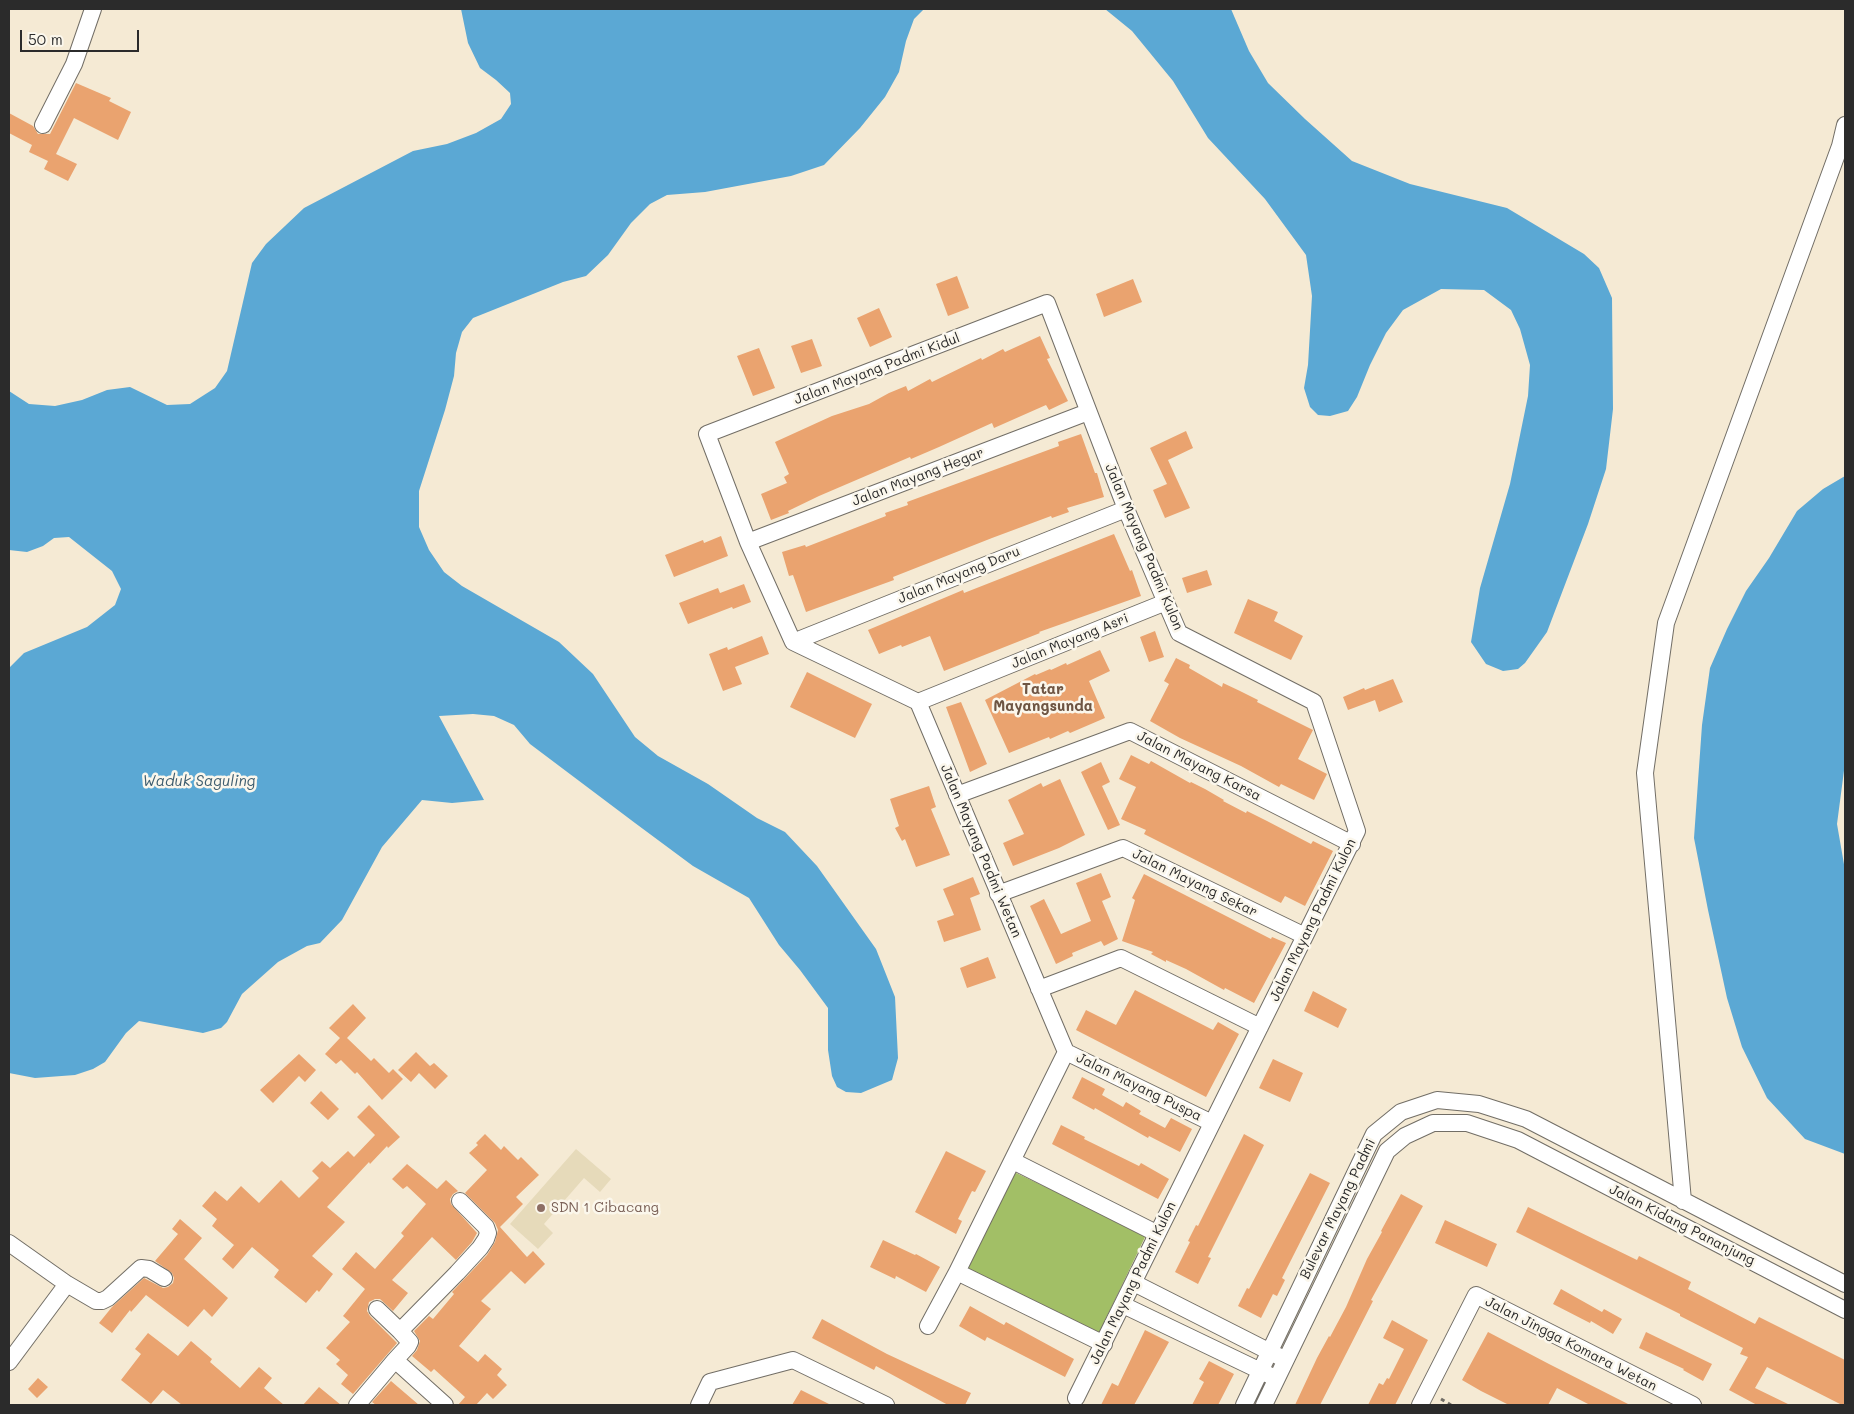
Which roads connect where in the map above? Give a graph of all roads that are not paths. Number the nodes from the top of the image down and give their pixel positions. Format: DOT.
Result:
graph roads {
  1 [pos="93,9"];
  2 [pos="42,125"];
  3 [pos="1845,125"];
  4 [pos="1047,303"];
  5 [pos="1088,412"];
  6 [pos="1126,509"];
  7 [pos="748,542"];
  8 [pos="1166,602"];
  9 [pos="793,642"];
  10 [pos="918,702"];
  11 [pos="957,795"];
  12 [pos="1352,844"];
  13 [pos="998,894"];
  14 [pos="1306,936"];
  15 [pos="1039,989"];
  16 [pos="1260,1027"];
  17 [pos="1066,1052"];
  18 [pos="1526,1119"];
  19 [pos="1212,1123"];
  20 [pos="1546,1130"];
  21 [pos="1518,1140"];
  22 [pos="1536,1150"];
  23 [pos="1013,1161"];
  24 [pos="1683,1200"];
  25 [pos="460,1201"];
  26 [pos="1156,1233"];
  27 [pos="9,1243"];
  28 [pos="957,1272"];
  29 [pos="164,1278"];
  30 [pos="1134,1283"];
  31 [pos="67,1284"];
  32 [pos="1845,1284"];
  33 [pos="1123,1305"];
  34 [pos="376,1309"];
  35 [pos="1845,1310"];
  36 [pos="928,1326"];
  37 [pos="400,1331"];
  38 [pos="1104,1344"];
  39 [pos="1269,1352"];
  40 [pos="395,1360"];
  41 [pos="1287,1360"];
  42 [pos="9,1362"];
  43 [pos="1261,1370"];
  44 [pos="1277,1380"];
  45 [pos="1076,1398"];
  46 [pos="357,1405"];
  47 [pos="445,1405"];
  48 [pos="699,1405"];
  49 [pos="886,1405"];
  50 [pos="1244,1405"];
  51 [pos="1264,1405"];
  52 [pos="1420,1405"];
  53 [pos="1693,1405"];
  1 -- 2 [label="street"];
  3 -- 24 [label="street"];
  4 -- 5 [label="street, Jalan Mayang Padmi Kulon"];
  4 -- 7 [label="street, Jalan Mayang Padmi Kidul"];
  5 -- 6 [label="street, Jalan Mayang Padmi Kulon"];
  5 -- 7 [label="street, Jalan Mayang Hegar"];
  6 -- 8 [label="street, Jalan Mayang Padmi Kulon"];
  6 -- 9 [label="street, Jalan Mayang Daru"];
  7 -- 9 [label="street"];
  8 -- 10 [label="street, Jalan Mayang Asri"];
  8 -- 12 [label="street, Jalan Mayang Padmi Kulon"];
  9 -- 10 [label="street"];
  10 -- 11 [label="street, Jalan Mayang Padmi Wetan"];
  11 -- 12 [label="street, Jalan Mayang Karsa"];
  11 -- 13 [label="street, Jalan Mayang Padmi Wetan"];
  12 -- 14 [label="street, Jalan Mayang Padmi Kulon"];
  13 -- 14 [label="street, Jalan Mayang Sekar"];
  13 -- 15 [label="street, Jalan Mayang Padmi Wetan"];
  14 -- 16 [label="street, Jalan Mayang Padmi Kulon"];
  15 -- 16 [label="street"];
  15 -- 17 [label="street, Jalan Mayang Padmi Wetan"];
  16 -- 19 [label="street, Jalan Mayang Padmi Kulon"];
  17 -- 19 [label="street, Jalan Mayang Puspa"];
  17 -- 23 [label="street"];
  18 -- 20 [label="street, Jalan Kidang Pananjung"];
  18 -- 39 [label="street, Bulevar Mayang Padmi"];
  19 -- 26 [label="street, Jalan Mayang Padmi Kulon"];
  20 -- 22 [label="street"];
  20 -- 24 [label="street, Jalan Kidang Pananjung"];
  21 -- 22 [label="street, Jalan Kidang Pananjung"];
  21 -- 41 [label="street, Bulevar Mayang Padmi"];
  22 -- 35 [label="street, Jalan Kidang Pananjung"];
  23 -- 26 [label="street"];
  23 -- 28 [label="street"];
  24 -- 32 [label="street, Jalan Kidang Pananjung"];
  25 -- 37 [label="street"];
  26 -- 30 [label="street, Jalan Mayang Padmi Kulon"];
  27 -- 31 [label="street"];
  28 -- 36 [label="street"];
  28 -- 38 [label="street"];
  29 -- 31 [label="street"];
  30 -- 33 [label="street, Jalan Mayang Padmi Kulon"];
  30 -- 39 [label="street"];
  31 -- 42 [label="street"];
  33 -- 38 [label="street, Jalan Mayang Padmi Kulon"];
  33 -- 43 [label="street"];
  34 -- 37 [label="street"];
  37 -- 40 [label="street"];
  38 -- 45 [label="street, Jalan Mayang Padmi Kulon"];
  39 -- 41 [label="street"];
  39 -- 43 [label="street, Bulevar Mayang Padmi"];
  40 -- 46 [label="street"];
  40 -- 47 [label="street"];
  41 -- 44 [label="street, Bulevar Mayang Padmi"];
  43 -- 44 [label="street"];
  43 -- 50 [label="street, Bulevar Mayang Padmi"];
  44 -- 51 [label="street, Bulevar Mayang Padmi"];
  48 -- 49 [label="street"];
  52 -- 53 [label="street, Jalan Jingga Komara Wetan"];
}
